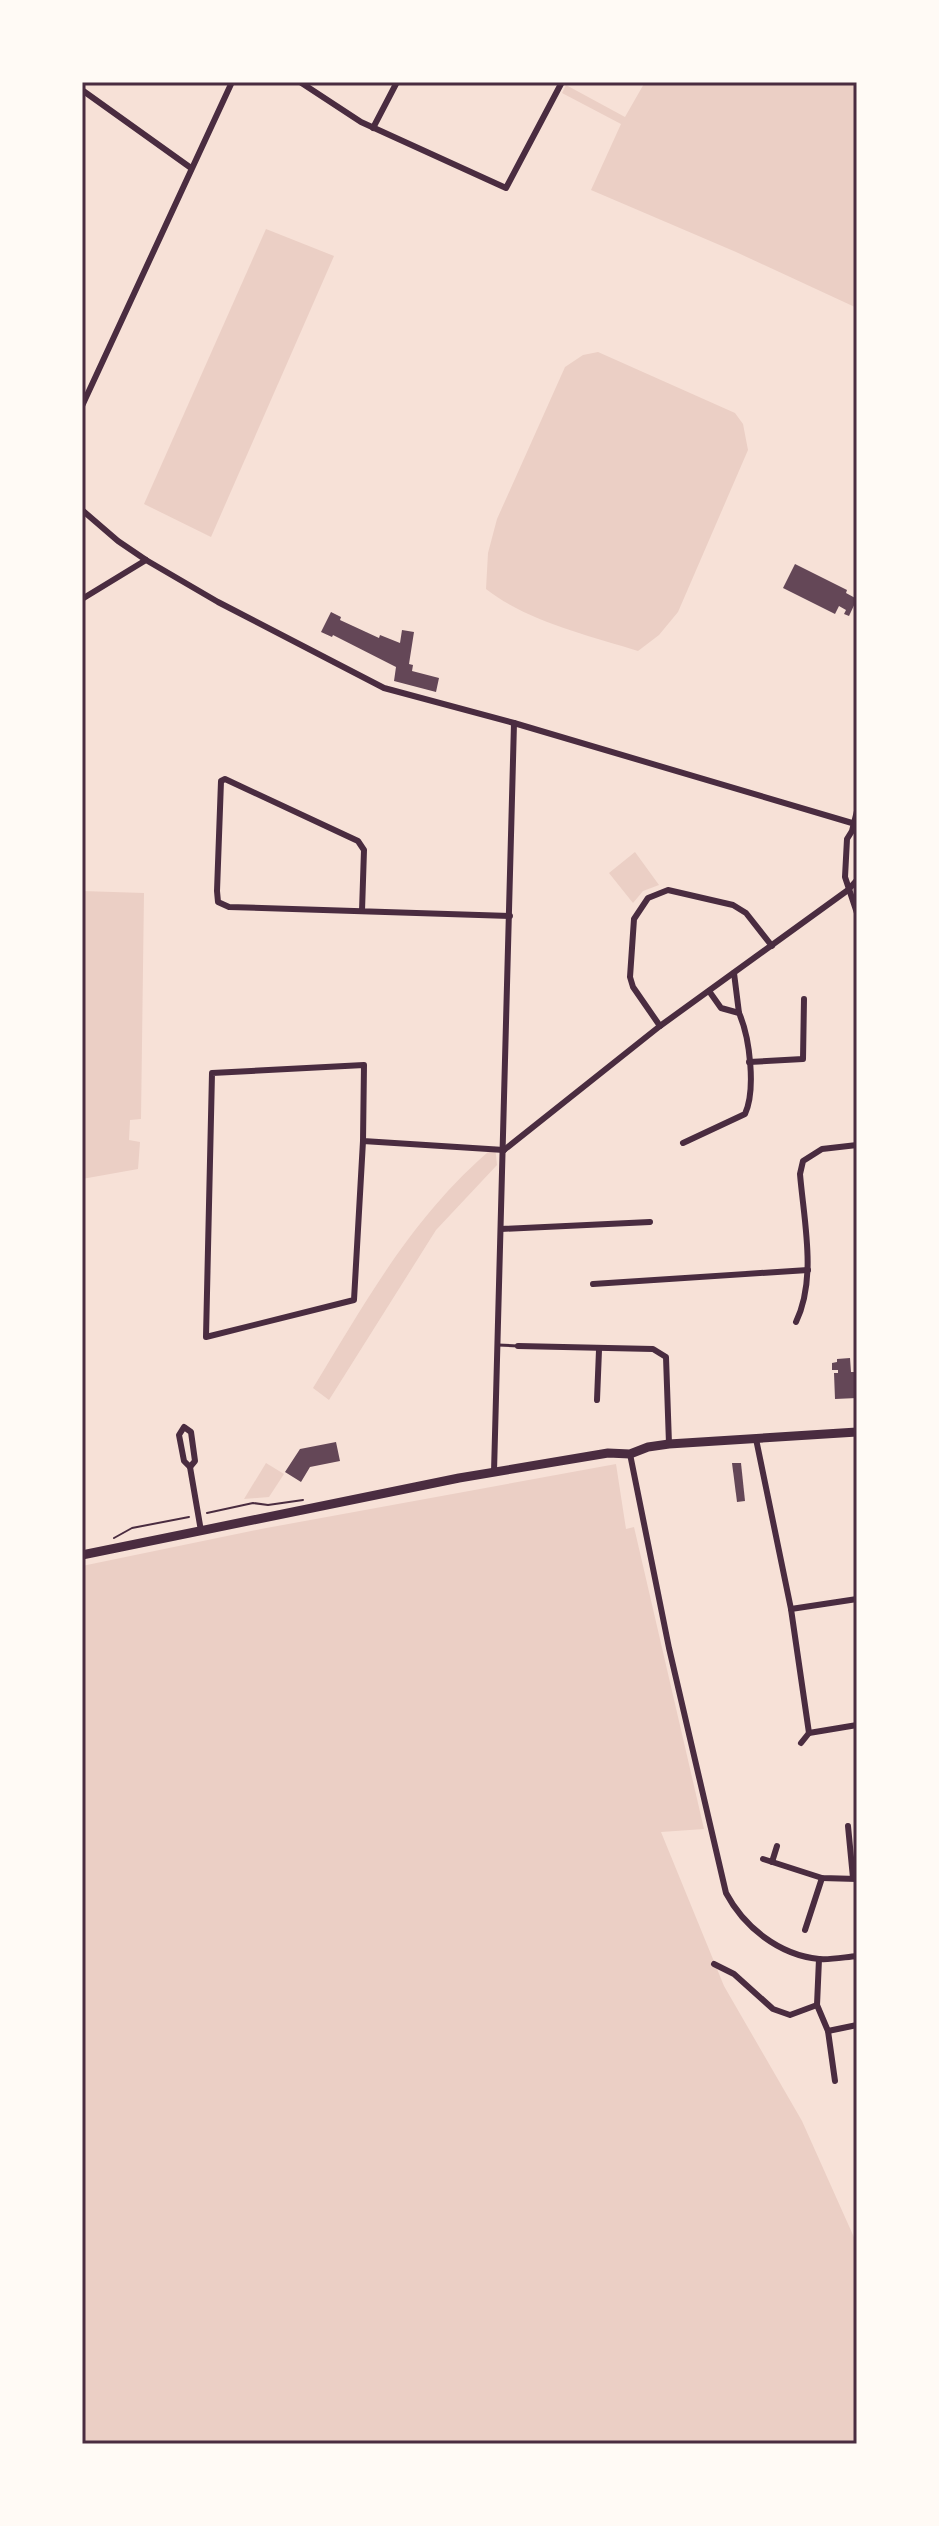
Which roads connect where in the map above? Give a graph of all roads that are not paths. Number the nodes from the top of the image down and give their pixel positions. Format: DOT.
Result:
graph roads {
  1 [pos="232,82"];
  2 [pos="300,82"];
  3 [pos="397,82"];
  4 [pos="562,82"];
  5 [pos="82,90"];
  6 [pos="373,128"];
  7 [pos="191,168"];
  8 [pos="82,406"];
  9 [pos="82,510"];
  10 [pos="146,560"];
  11 [pos="82,599"];
  12 [pos="514,723"];
  13 [pos="857,811"];
  14 [pos="852,823"];
  15 [pos="855,835"];
  16 [pos="857,880"];
  17 [pos="848,890"];
  18 [pos="362,911"];
  19 [pos="857,913"];
  20 [pos="510,916"];
  21 [pos="772,946"];
  22 [pos="734,973"];
  23 [pos="709,991"];
  24 [pos="804,999"];
  25 [pos="739,1013"];
  26 [pos="660,1026"];
  27 [pos="749,1062"];
  28 [pos="363,1141"];
  29 [pos="683,1143"];
  30 [pos="857,1145"];
  31 [pos="504,1150"];
  32 [pos="650,1222"];
  33 [pos="501,1229"];
  34 [pos="808,1270"];
  35 [pos="593,1284"];
  36 [pos="796,1322"];
  37 [pos="498,1345"];
  38 [pos="518,1346"];
  39 [pos="599,1350"];
  40 [pos="597,1400"];
  41 [pos="857,1432"];
  42 [pos="756,1439"];
  43 [pos="669,1444"];
  44 [pos="630,1454"];
  45 [pos="190,1467"];
  46 [pos="494,1472"];
  47 [pos="201,1531"];
  48 [pos="82,1555"];
  49 [pos="857,1599"];
  50 [pos="791,1609"];
  51 [pos="857,1725"];
  52 [pos="809,1733"];
  53 [pos="801,1743"];
  54 [pos="848,1826"];
  55 [pos="777,1846"];
  56 [pos="763,1859"];
  57 [pos="772,1862"];
  58 [pos="822,1878"];
  59 [pos="855,1878"];
  60 [pos="805,1930"];
  61 [pos="857,1956"];
  62 [pos="819,1959"];
  63 [pos="714,1964"];
  64 [pos="817,2005"];
  65 [pos="857,2025"];
  66 [pos="828,2031"];
  67 [pos="835,2081"];
  1 -- 7 [label="street"];
  2 -- 6 [label="street"];
  3 -- 6 [label="street"];
  4 -- 6 [label="street"];
  5 -- 7 [label="street"];
  7 -- 8 [label="street"];
  9 -- 10 [label="street"];
  10 -- 11 [label="street"];
  10 -- 12 [label="street"];
  12 -- 14 [label="street"];
  12 -- 20 [label="street"];
  13 -- 14 [label="street"];
  14 -- 15 [label="street"];
  15 -- 17 [label="street"];
  16 -- 17 [label="street"];
  17 -- 19 [label="street"];
  17 -- 21 [label="street"];
  18 -- 18 [label="street"];
  18 -- 20 [label="street"];
  20 -- 31 [label="street"];
  21 -- 22 [label="street"];
  21 -- 26 [label="street"];
  22 -- 23 [label="street"];
  22 -- 25 [label="street"];
  23 -- 25 [label="street"];
  23 -- 26 [label="street"];
  24 -- 27 [label="street"];
  25 -- 27 [label="street"];
  26 -- 31 [label="street"];
  27 -- 29 [label="street"];
  28 -- 28 [label="street"];
  28 -- 31 [label="street"];
  30 -- 34 [label="street"];
  31 -- 33 [label="street"];
  32 -- 33 [label="street"];
  33 -- 37 [label="street"];
  34 -- 35 [label="street"];
  34 -- 36 [label="street"];
  37 -- 38 [label="lane"];
  37 -- 46 [label="street"];
  38 -- 39 [label="street"];
  39 -- 40 [label="street"];
  39 -- 43 [label="street"];
  41 -- 42 [label="main road"];
  42 -- 43 [label="main road"];
  42 -- 50 [label="street"];
  43 -- 44 [label="main road"];
  44 -- 46 [label="main road"];
  44 -- 62 [label="street"];
  45 -- 45 [label="street"];
  45 -- 47 [label="street"];
  46 -- 47 [label="main road"];
  47 -- 48 [label="main road"];
  49 -- 50 [label="street"];
  50 -- 52 [label="street"];
  51 -- 52 [label="street"];
  52 -- 53 [label="street"];
  54 -- 59 [label="street"];
  55 -- 57 [label="street"];
  56 -- 57 [label="street"];
  57 -- 58 [label="street"];
  58 -- 59 [label="street"];
  58 -- 60 [label="street"];
  61 -- 62 [label="street"];
  62 -- 64 [label="street"];
  63 -- 64 [label="street"];
  64 -- 66 [label="street"];
  65 -- 66 [label="street"];
  66 -- 67 [label="street"];
}
